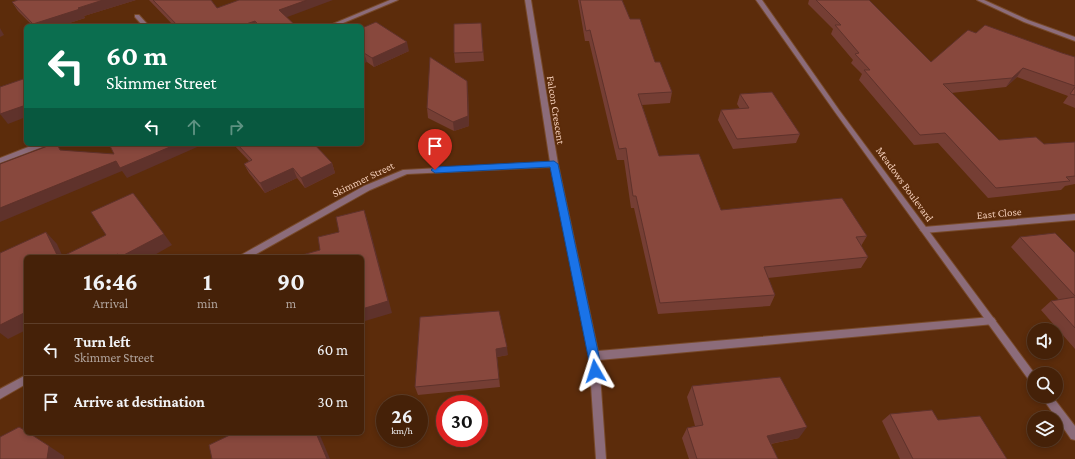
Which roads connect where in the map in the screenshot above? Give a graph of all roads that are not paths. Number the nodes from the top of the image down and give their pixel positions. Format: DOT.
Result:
graph roads {
  1 [pos="395,0"];
  2 [pos="528,0"];
  3 [pos="759,0"];
  4 [pos="980,0"];
  5 [pos="137,16"];
  6 [pos="144,24"];
  7 [pos="337,24"];
  8 [pos="1075,39"];
  9 [pos="38,146"];
  10 [pos="0,161"];
  11 [pos="554,164"];
  12 [pos="1075,217"];
  13 [pos="924,230"];
  14 [pos="248,255"];
  15 [pos="991,322"];
  16 [pos="594,356"];
  17 [pos="1027,371"];
  18 [pos="24,380"];
  19 [pos="0,394"];
  20 [pos="1051,403"];
  21 [pos="1075,435"];
  22 [pos="601,459"];
  1 -- 7 [label="street"];
  2 -- 11 [label="street, Falcon Crescent"];
  3 -- 13 [label="street, Meadows Boulevard"];
  4 -- 8 [label="street"];
  5 -- 6 [label="street"];
  9 -- 10 [label="street"];
  11 -- 14 [label="street, Skimmer Street"];
  11 -- 16 [label="street, Falcon Crescent"];
  12 -- 13 [label="street, East Close"];
  13 -- 15 [label="street, Meadows Boulevard"];
  15 -- 16 [label="street"];
  15 -- 17 [label="street, Meadows Boulevard"];
  16 -- 22 [label="street, Falcon Crescent"];
  18 -- 19 [label="street"];
  20 -- 21 [label="street"];
}
